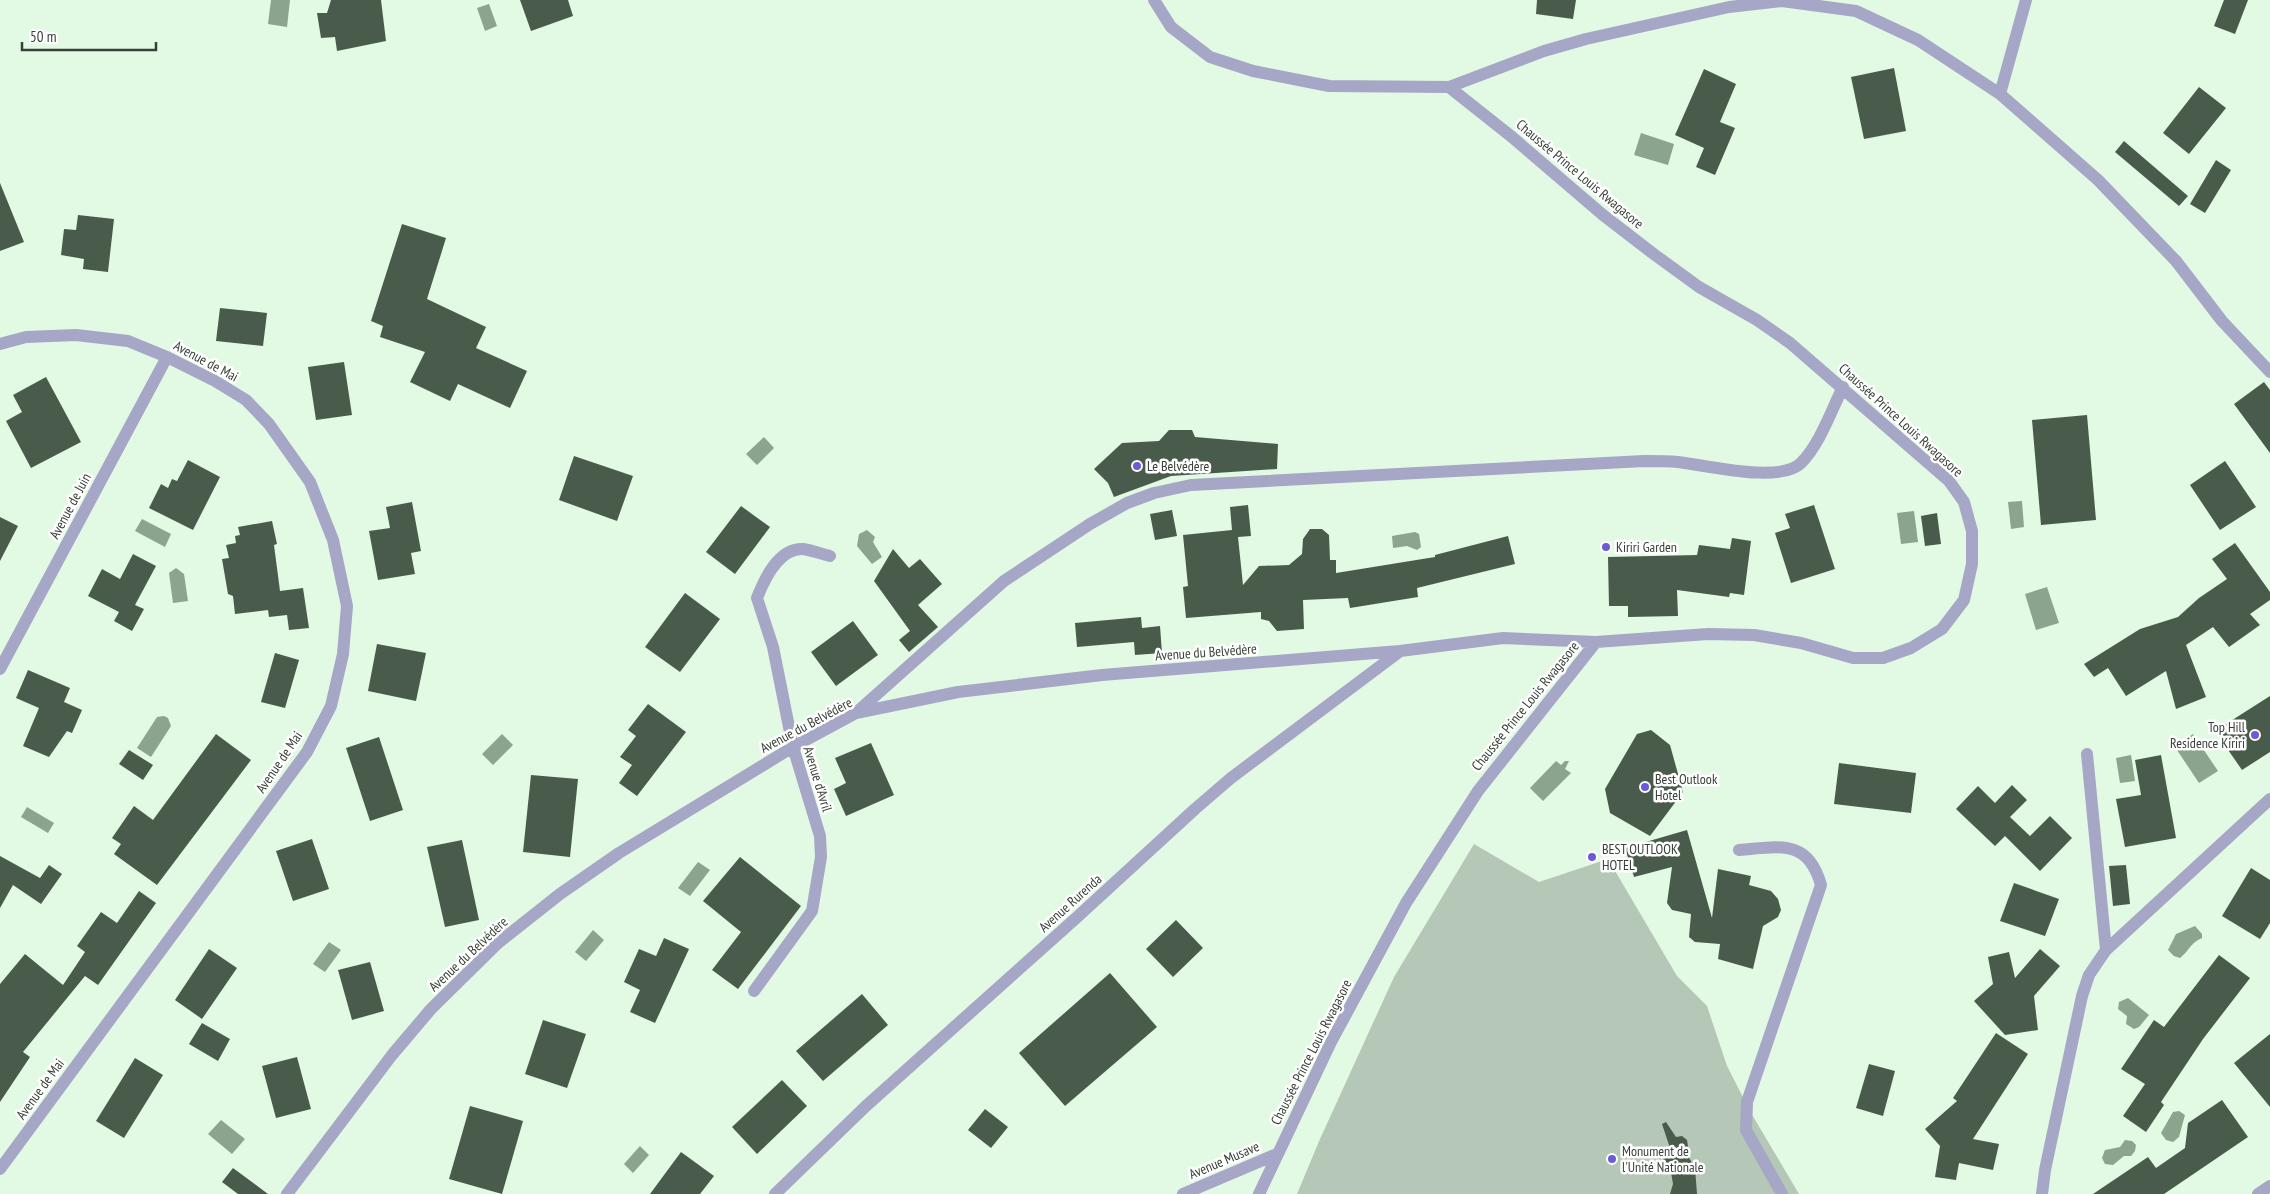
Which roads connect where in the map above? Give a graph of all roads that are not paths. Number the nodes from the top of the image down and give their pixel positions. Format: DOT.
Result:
graph roads {
  1 [pos="1154,0"];
  2 [pos="2026,0"];
  3 [pos="1448,87"];
  4 [pos="2000,94"];
  5 [pos="0,344"];
  6 [pos="167,357"];
  7 [pos="2270,372"];
  8 [pos="1843,387"];
  9 [pos="830,556"];
  10 [pos="1596,642"];
  11 [pos="1400,651"];
  12 [pos="0,669"];
  13 [pos="856,713"];
  14 [pos="793,747"];
  15 [pos="2087,754"];
  16 [pos="2270,799"];
  17 [pos="1740,850"];
  18 [pos="2106,950"];
  19 [pos="754,991"];
  20 [pos="1277,1154"];
  21 [pos="0,1169"];
  22 [pos="2270,1186"];
  23 [pos="286,1194"];
  24 [pos="775,1194"];
  25 [pos="1183,1194"];
  26 [pos="1259,1194"];
  27 [pos="1782,1194"];
  28 [pos="2042,1194"];
  29 [pos="2258,1194"];
  1 -- 3 [label="street"];
  2 -- 4 [label="street"];
  3 -- 4 [label="street"];
  3 -- 8 [label="street, Chaussée Prince Louis Rwagasore"];
  4 -- 7 [label="street"];
  5 -- 6 [label="street, Avenue de Mai"];
  6 -- 12 [label="street, Avenue de Juin"];
  6 -- 21 [label="street, Avenue de Mai"];
  8 -- 10 [label="street, Chaussée Prince Louis Rwagasore"];
  8 -- 13 [label="street"];
  9 -- 14 [label="street, Avenue d'Avril"];
  10 -- 11 [label="street, Avenue du Belvédère"];
  10 -- 20 [label="street, Chaussée Prince Louis Rwagasore"];
  11 -- 13 [label="street, Avenue du Belvédère"];
  11 -- 24 [label="street, Avenue Rurenda"];
  13 -- 14 [label="street, Avenue du Belvédère"];
  14 -- 19 [label="street, Avenue d'Avril"];
  14 -- 23 [label="street, Avenue du Belvédère"];
  15 -- 18 [label="street"];
  16 -- 18 [label="street"];
  17 -- 27 [label="street"];
  18 -- 28 [label="street"];
  20 -- 25 [label="street, Avenue Musave"];
  20 -- 26 [label="street, Chaussée Prince Louis Rwagasore"];
  22 -- 29 [label="street"];
}
